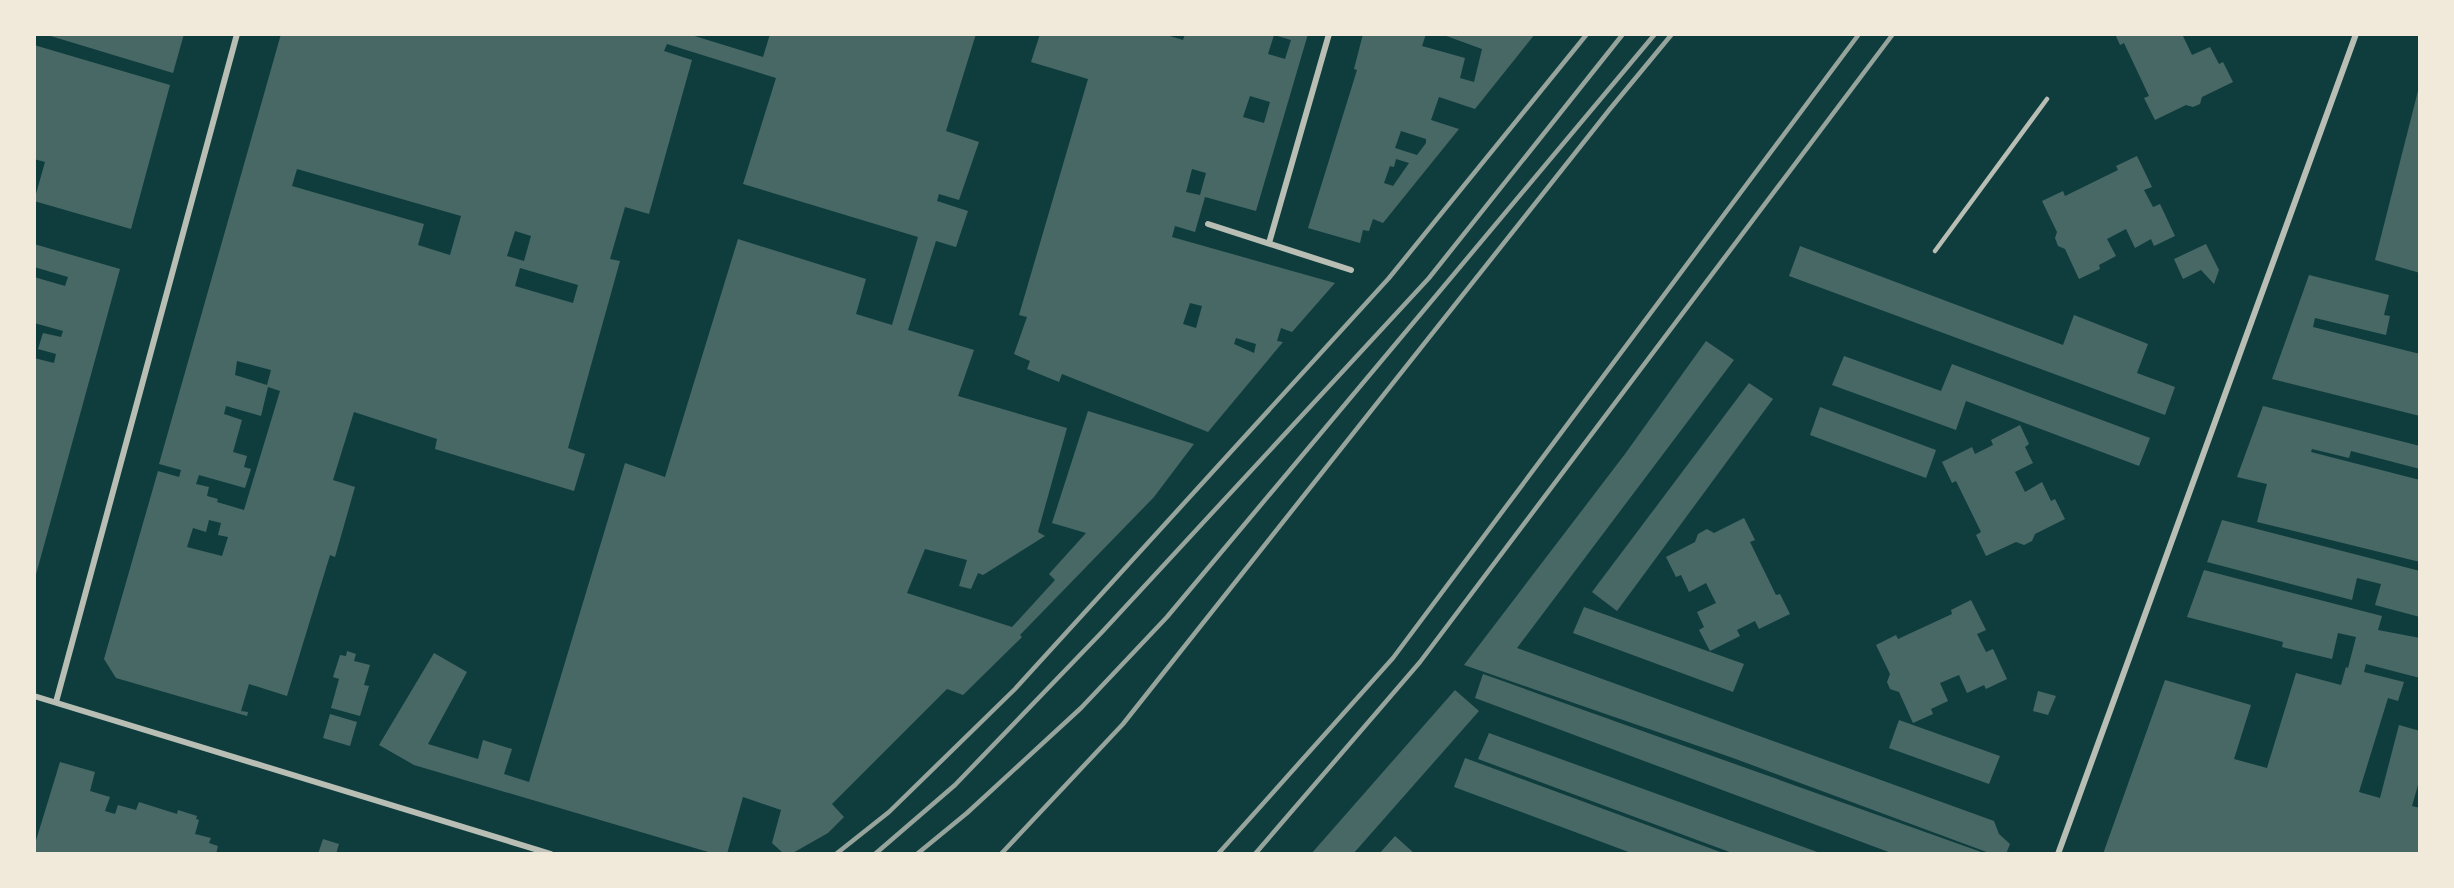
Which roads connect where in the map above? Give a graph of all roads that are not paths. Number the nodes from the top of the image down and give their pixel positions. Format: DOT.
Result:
graph roads {
  1 [pos="237,34"];
  2 [pos="1329,34"];
  3 [pos="2356,34"];
  4 [pos="2047,99"];
  5 [pos="1208,224"];
  6 [pos="1269,243"];
  7 [pos="1935,251"];
  8 [pos="1351,270"];
  9 [pos="34,696"];
  10 [pos="56,702"];
  11 [pos="551,854"];
  12 [pos="2058,854"];
  1 -- 10 [label="street"];
  2 -- 6 [label="street"];
  3 -- 12 [label="street"];
  4 -- 7 [label="lane"];
  5 -- 6 [label="street"];
  6 -- 8 [label="street"];
  9 -- 10 [label="street"];
  10 -- 11 [label="street"];
}
